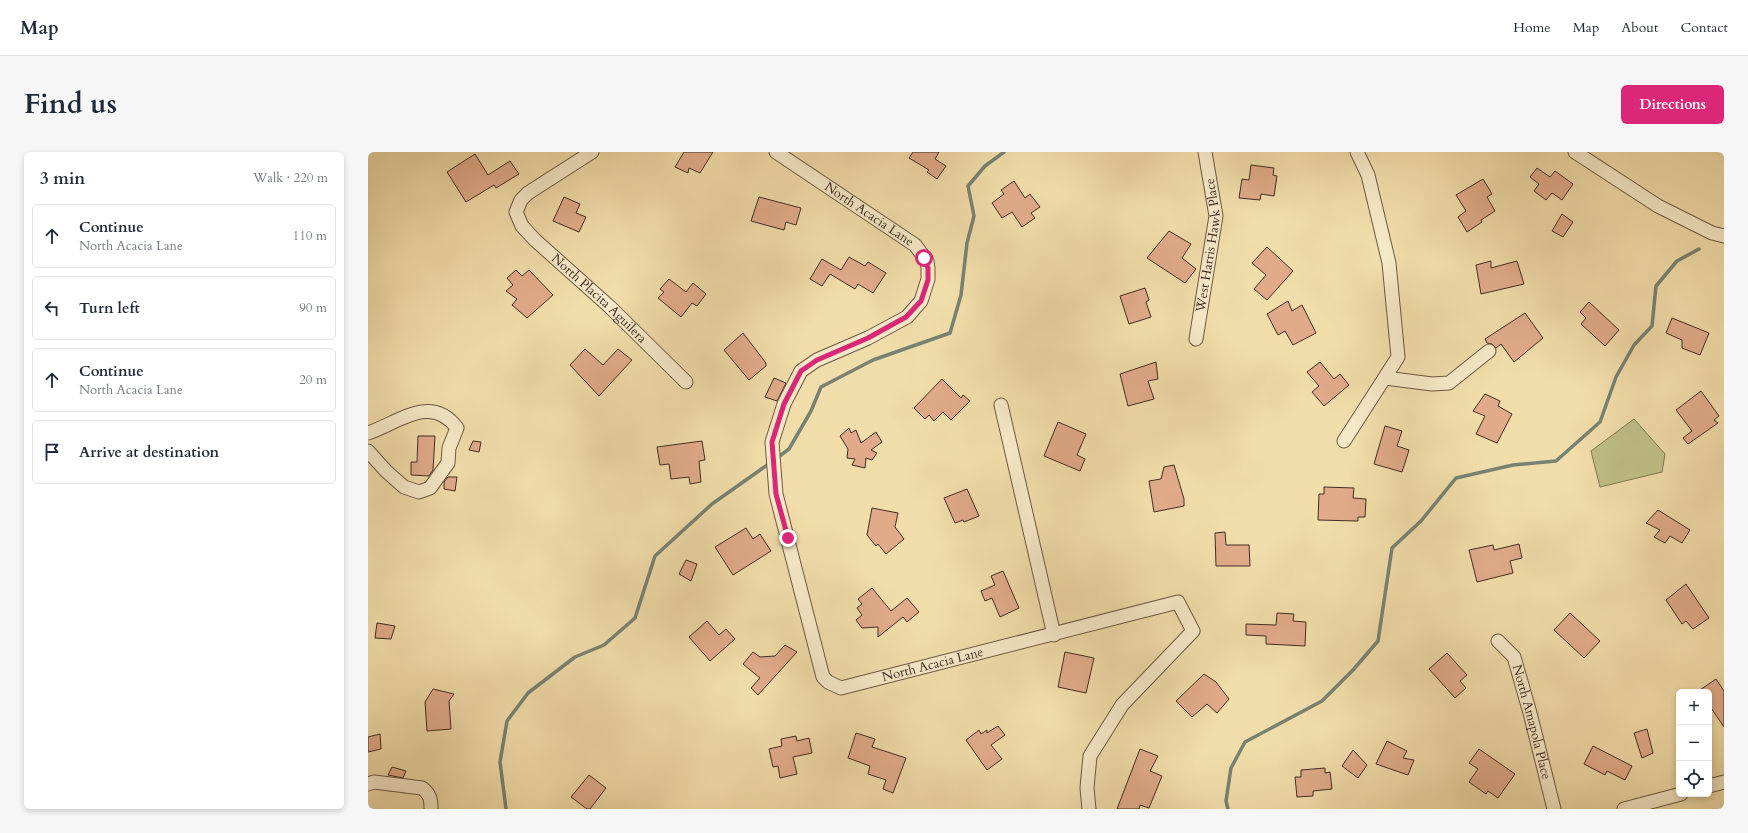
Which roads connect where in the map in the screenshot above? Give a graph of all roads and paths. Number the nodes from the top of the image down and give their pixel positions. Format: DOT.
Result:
graph roads {
  1 [pos="592,152"];
  2 [pos="776,152"];
  3 [pos="1205,152"];
  4 [pos="1357,152"];
  5 [pos="1575,152"];
  6 [pos="1724,236"];
  7 [pos="1196,339"];
  8 [pos="1489,351"];
  9 [pos="1385,378"];
  10 [pos="686,382"];
  11 [pos="1000,405"];
  12 [pos="368,433"];
  13 [pos="1344,441"];
  14 [pos="368,451"];
  15 [pos="1054,635"];
  16 [pos="1498,641"];
  17 [pos="1724,782"];
  18 [pos="368,784"];
  19 [pos="1712,785"];
  20 [pos="1676,797"];
  21 [pos="1666,803"];
  22 [pos="431,809"];
  23 [pos="1089,809"];
  24 [pos="1554,809"];
  25 [pos="1624,809"];
  1 -- 10 [label="street, North Placita Aguilera"];
  2 -- 15 [label="street, North Acacia Lane"];
  3 -- 7 [label="street, West Harris Hawk Place"];
  4 -- 9 [label="street"];
  5 -- 6 [label="street"];
  8 -- 9 [label="street"];
  9 -- 13 [label="street"];
  11 -- 15 [label="street"];
  12 -- 14 [label="street"];
  15 -- 23 [label="street, North Acacia Lane"];
  16 -- 24 [label="street, North Amapola Place"];
  17 -- 19 [label="street"];
  18 -- 22 [label="street"];
  20 -- 21 [label="street"];
  21 -- 25 [label="street"];
}
